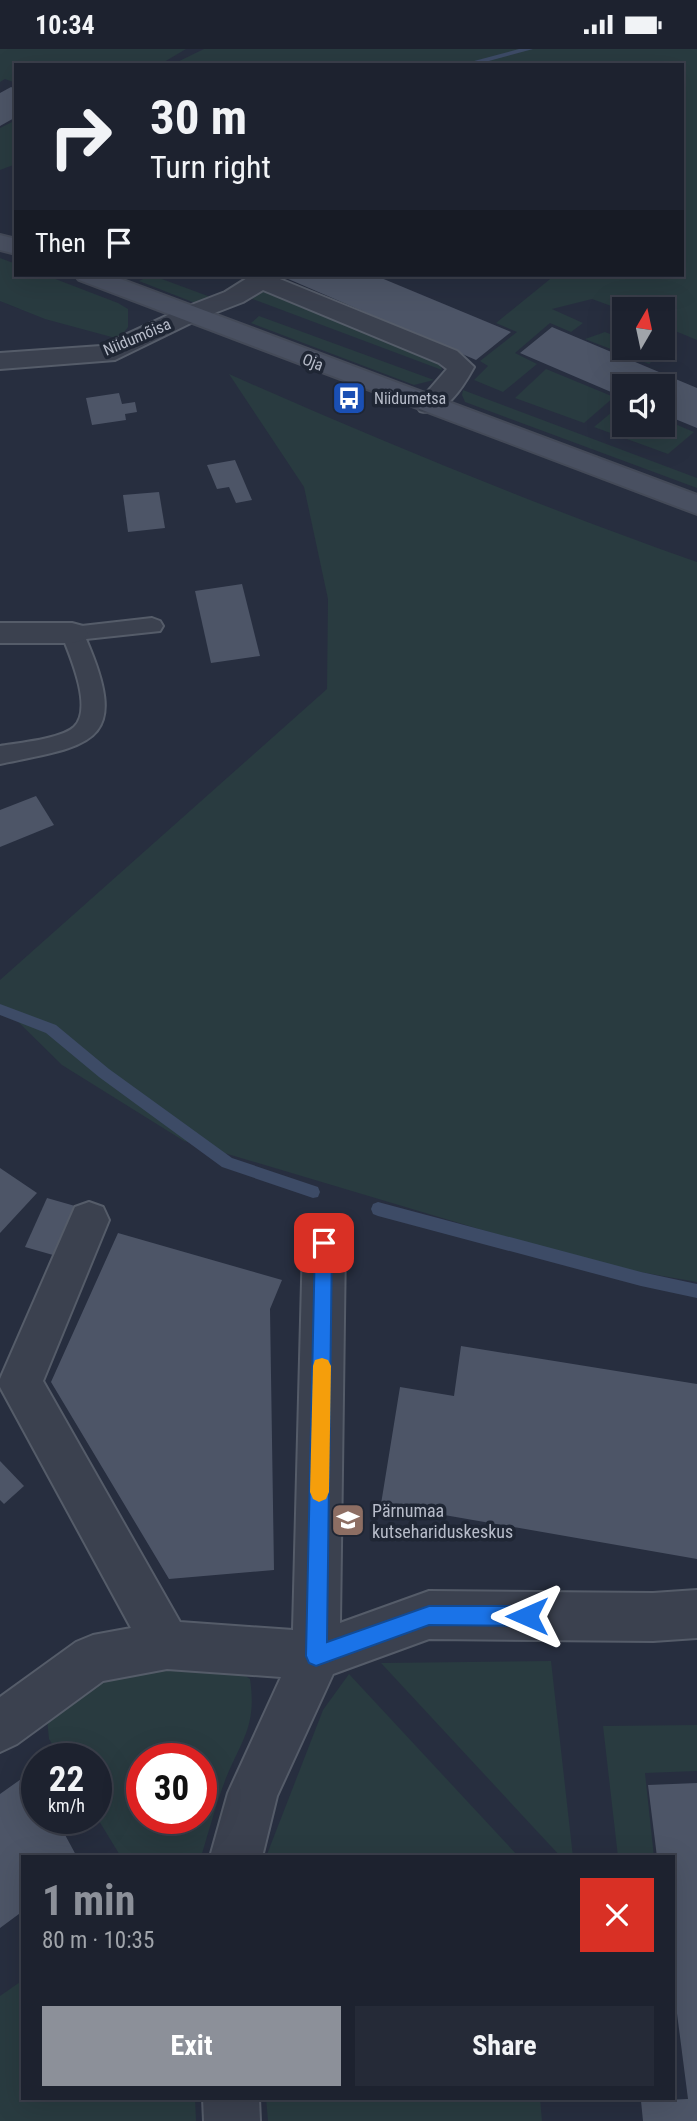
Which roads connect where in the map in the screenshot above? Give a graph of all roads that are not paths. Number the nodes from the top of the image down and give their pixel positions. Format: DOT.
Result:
graph roads {
  1 [pos="93,277"];
  2 [pos="190,314"];
  3 [pos="0,361"];
  4 [pos="430,405"];
  5 [pos="697,505"];
  6 [pos="152,626"];
  7 [pos="0,633"];
  8 [pos="72,633"];
  9 [pos="0,755"];
  10 [pos="89,1220"];
  11 [pos="324,1243"];
  12 [pos="697,1614"];
  13 [pos="167,1645"];
  14 [pos="316,1656"];
  15 [pos="0,1727"];
  16 [pos="237,1855"];
  17 [pos="231,2100"];
  18 [pos="232,2121"];
  1 -- 2 [label="street, Oja"];
  2 -- 3 [label="street, Niidumõisa"];
  2 -- 4 [label="street, Oja"];
  2 -- 4 [label="street, Niidumõisa"];
  4 -- 5 [label="street, Oja"];
  6 -- 8 [label="lane"];
  7 -- 8 [label="street"];
  8 -- 9 [label="lane"];
  10 -- 13 [label="street"];
  11 -- 14 [label="street"];
  12 -- 14 [label="street"];
  13 -- 14 [label="street"];
  13 -- 15 [label="street"];
  14 -- 16 [label="street"];
  17 -- 18 [label="street"];
}
